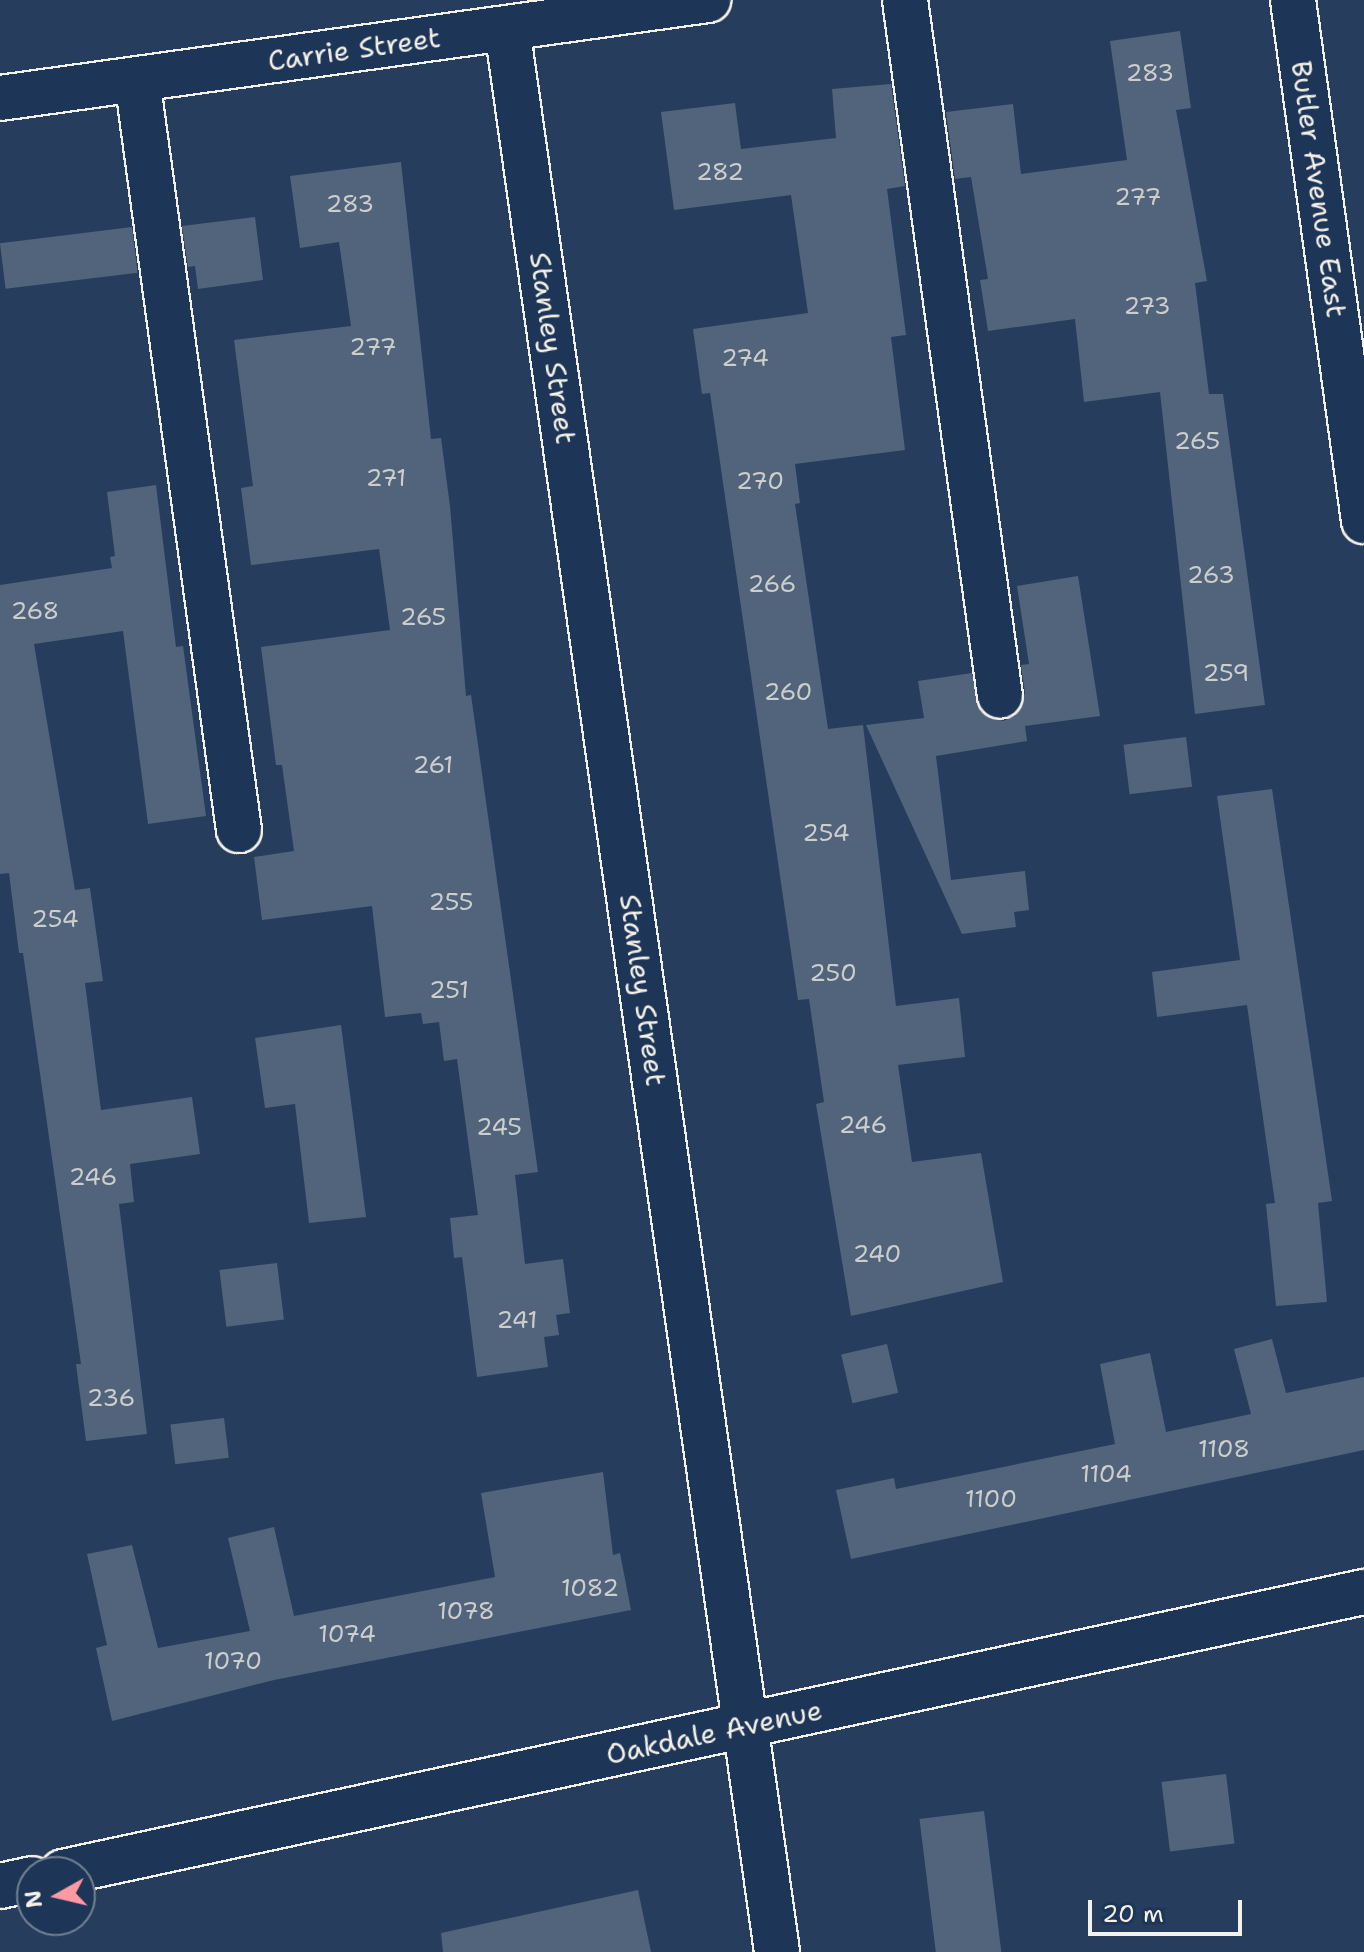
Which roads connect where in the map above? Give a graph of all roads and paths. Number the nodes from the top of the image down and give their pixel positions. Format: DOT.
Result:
graph roads {
  1 [pos="708,0"];
  2 [pos="905,0"];
  3 [pos="1293,0"];
  4 [pos="507,28"];
  5 [pos="137,79"];
  6 [pos="0,98"];
  7 [pos="1364,521"];
  8 [pos="1000,696"];
  9 [pos="239,830"];
  10 [pos="1364,1592"];
  11 [pos="747,1725"];
  12 [pos="96,1865"];
  13 [pos="777,1952"];
  1 -- 4 [label="street, Carrie Street"];
  2 -- 8 [label="street"];
  3 -- 7 [label="street, Butler Avenue East"];
  4 -- 5 [label="street, Carrie Street"];
  4 -- 11 [label="street, Stanley Street"];
  5 -- 6 [label="street, Carrie Street"];
  5 -- 9 [label="street"];
  10 -- 11 [label="street, Oakdale Avenue"];
  11 -- 12 [label="street, Oakdale Avenue"];
  11 -- 13 [label="street, Stanley Street"];
}
